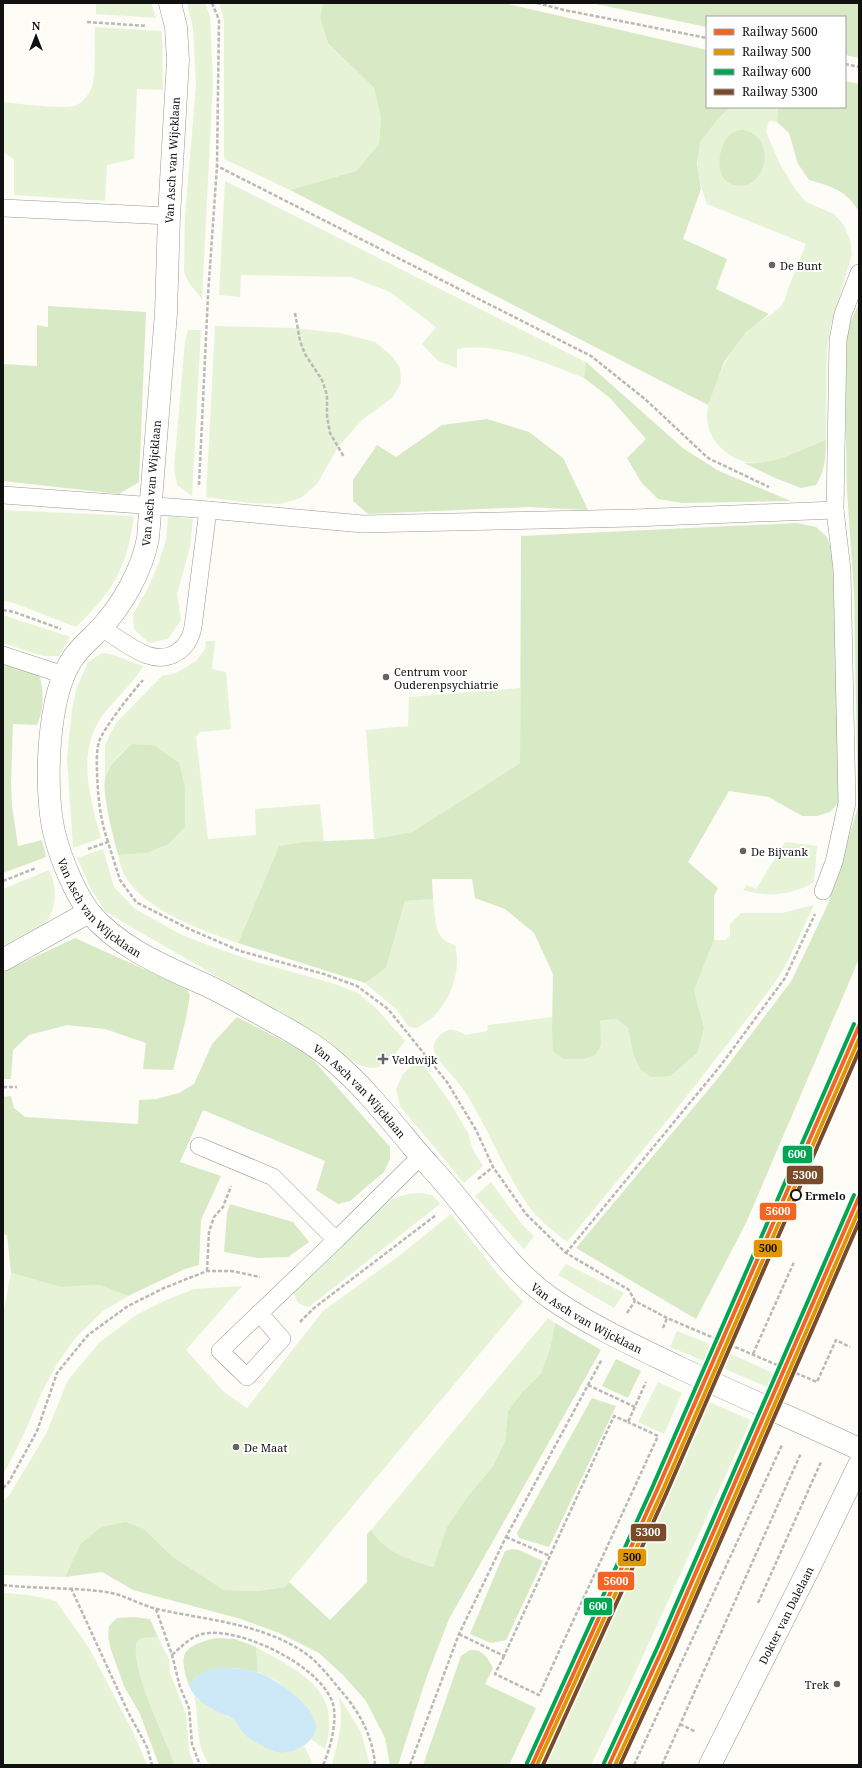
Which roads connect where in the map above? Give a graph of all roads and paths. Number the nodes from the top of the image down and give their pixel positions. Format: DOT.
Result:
graph roads {
  1 [pos="170,3"];
  2 [pos="212,3"];
  3 [pos="537,3"];
  4 [pos="87,22"];
  5 [pos="176,27"];
  6 [pos="706,38"];
  7 [pos="846,64"];
  8 [pos="859,67"];
  9 [pos="218,166"];
  10 [pos="3,208"];
  11 [pos="169,216"];
  12 [pos="859,274"];
  13 [pos="295,313"];
  14 [pos="344,457"];
  15 [pos="776,489"];
  16 [pos="3,495"];
  17 [pos="151,506"];
  18 [pos="203,510"];
  19 [pos="835,510"];
  20 [pos="3,610"];
  21 [pos="94,635"];
  22 [pos="3,655"];
  23 [pos="166,657"];
  24 [pos="64,675"];
  25 [pos="108,842"];
  26 [pos="63,859"];
  27 [pos="3,880"];
  28 [pos="823,891"];
  29 [pos="89,912"];
  30 [pos="3,960"];
  31 [pos="3,1087"];
  32 [pos="17,1087"];
  33 [pos="199,1146"];
  34 [pos="421,1156"];
  35 [pos="239,1163"];
  36 [pos="493,1167"];
  37 [pos="457,1197"];
  38 [pos="336,1240"];
  39 [pos="566,1253"];
  40 [pos="794,1262"];
  41 [pos="207,1271"];
  42 [pos="288,1283"];
  43 [pos="259,1313"];
  44 [pos="667,1318"];
  45 [pos="614,1336"];
  46 [pos="282,1339"];
  47 [pos="850,1346"];
  48 [pos="753,1354"];
  49 [pos="658,1357"];
  50 [pos="588,1385"];
  51 [pos="635,1407"];
  52 [pos="628,1422"];
  53 [pos="813,1428"];
  54 [pos="788,1448"];
  55 [pos="859,1449"];
  56 [pos="794,1451"];
  57 [pos="801,1454"];
  58 [pos="808,1456"];
  59 [pos="815,1460"];
  60 [pos="859,1465"];
  61 [pos="3,1488"];
  62 [pos="506,1537"];
  63 [pos="550,1556"];
  64 [pos="3,1585"];
  65 [pos="71,1588"];
  66 [pos="757,1605"];
  67 [pos="156,1609"];
  68 [pos="459,1634"];
  69 [pos="172,1654"];
  70 [pos="504,1656"];
  71 [pos="680,1724"];
  72 [pos="699,1733"];
  73 [pos="152,1765"];
  74 [pos="200,1765"];
  75 [pos="323,1765"];
  76 [pos="375,1765"];
  77 [pos="410,1765"];
  78 [pos="634,1765"];
  79 [pos="662,1765"];
  80 [pos="710,1765"];
  1 -- 5 [label="street, Van Asch van Wijcklaan"];
  2 -- 9 [label="path"];
  3 -- 6 [label="path"];
  4 -- 5 [label="path"];
  5 -- 11 [label="street, Van Asch van Wijcklaan"];
  7 -- 8 [label="path"];
  9 -- 15 [label="path"];
  9 -- 18 [label="path"];
  10 -- 11 [label="lane"];
  11 -- 17 [label="street, Van Asch van Wijcklaan"];
  12 -- 19 [label="lane"];
  13 -- 14 [label="path"];
  16 -- 17 [label="lane"];
  17 -- 18 [label="lane"];
  17 -- 21 [label="street, Van Asch van Wijcklaan"];
  18 -- 19 [label="lane"];
  18 -- 23 [label="lane"];
  19 -- 28 [label="lane"];
  20 -- 21 [label="path"];
  21 -- 23 [label="lane"];
  21 -- 24 [label="street, Van Asch van Wijcklaan"];
  22 -- 24 [label="lane"];
  23 -- 25 [label="path"];
  24 -- 26 [label="street, Van Asch van Wijcklaan"];
  25 -- 26 [label="path"];
  25 -- 36 [label="path"];
  26 -- 27 [label="path"];
  26 -- 29 [label="street, Van Asch van Wijcklaan"];
  28 -- 39 [label="path"];
  29 -- 30 [label="street"];
  29 -- 34 [label="street, Van Asch van Wijcklaan"];
  31 -- 32 [label="path"];
  33 -- 35 [label="lane"];
  34 -- 37 [label="street, Van Asch van Wijcklaan"];
  34 -- 38 [label="lane"];
  35 -- 38 [label="lane"];
  35 -- 41 [label="path"];
  36 -- 37 [label="path"];
  36 -- 39 [label="path"];
  37 -- 45 [label="street, Van Asch van Wijcklaan"];
  37 -- 46 [label="path"];
  38 -- 42 [label="lane"];
  39 -- 44 [label="path"];
  40 -- 48 [label="path"];
  41 -- 42 [label="path"];
  41 -- 61 [label="path"];
  42 -- 43 [label="lane"];
  43 -- 46 [label="lane"];
  43 -- 46 [label="lane"];
  44 -- 48 [label="path"];
  44 -- 49 [label="path"];
  45 -- 49 [label="street, Van Asch van Wijcklaan"];
  45 -- 50 [label="path"];
  47 -- 48 [label="path"];
  49 -- 51 [label="path"];
  49 -- 53 [label="street, Van Asch van Wijcklaan"];
  50 -- 51 [label="path"];
  50 -- 62 [label="path"];
  51 -- 52 [label="path"];
  52 -- 63 [label="path"];
  52 -- 70 [label="path"];
  53 -- 55 [label="street, Van Asch van Wijcklaan"];
  53 -- 57 [label="path"];
  54 -- 78 [label="path"];
  56 -- 57 [label="path"];
  57 -- 58 [label="path"];
  57 -- 71 [label="path"];
  59 -- 66 [label="path"];
  60 -- 80 [label="street, Dokter van Dalelaan"];
  62 -- 63 [label="path"];
  62 -- 68 [label="path"];
  63 -- 70 [label="path"];
  64 -- 65 [label="path"];
  65 -- 67 [label="path"];
  65 -- 73 [label="path"];
  67 -- 69 [label="path"];
  67 -- 76 [label="path"];
  68 -- 70 [label="path"];
  68 -- 77 [label="path"];
  69 -- 74 [label="path"];
  69 -- 75 [label="path"];
  71 -- 72 [label="path"];
  71 -- 79 [label="path"];
}
